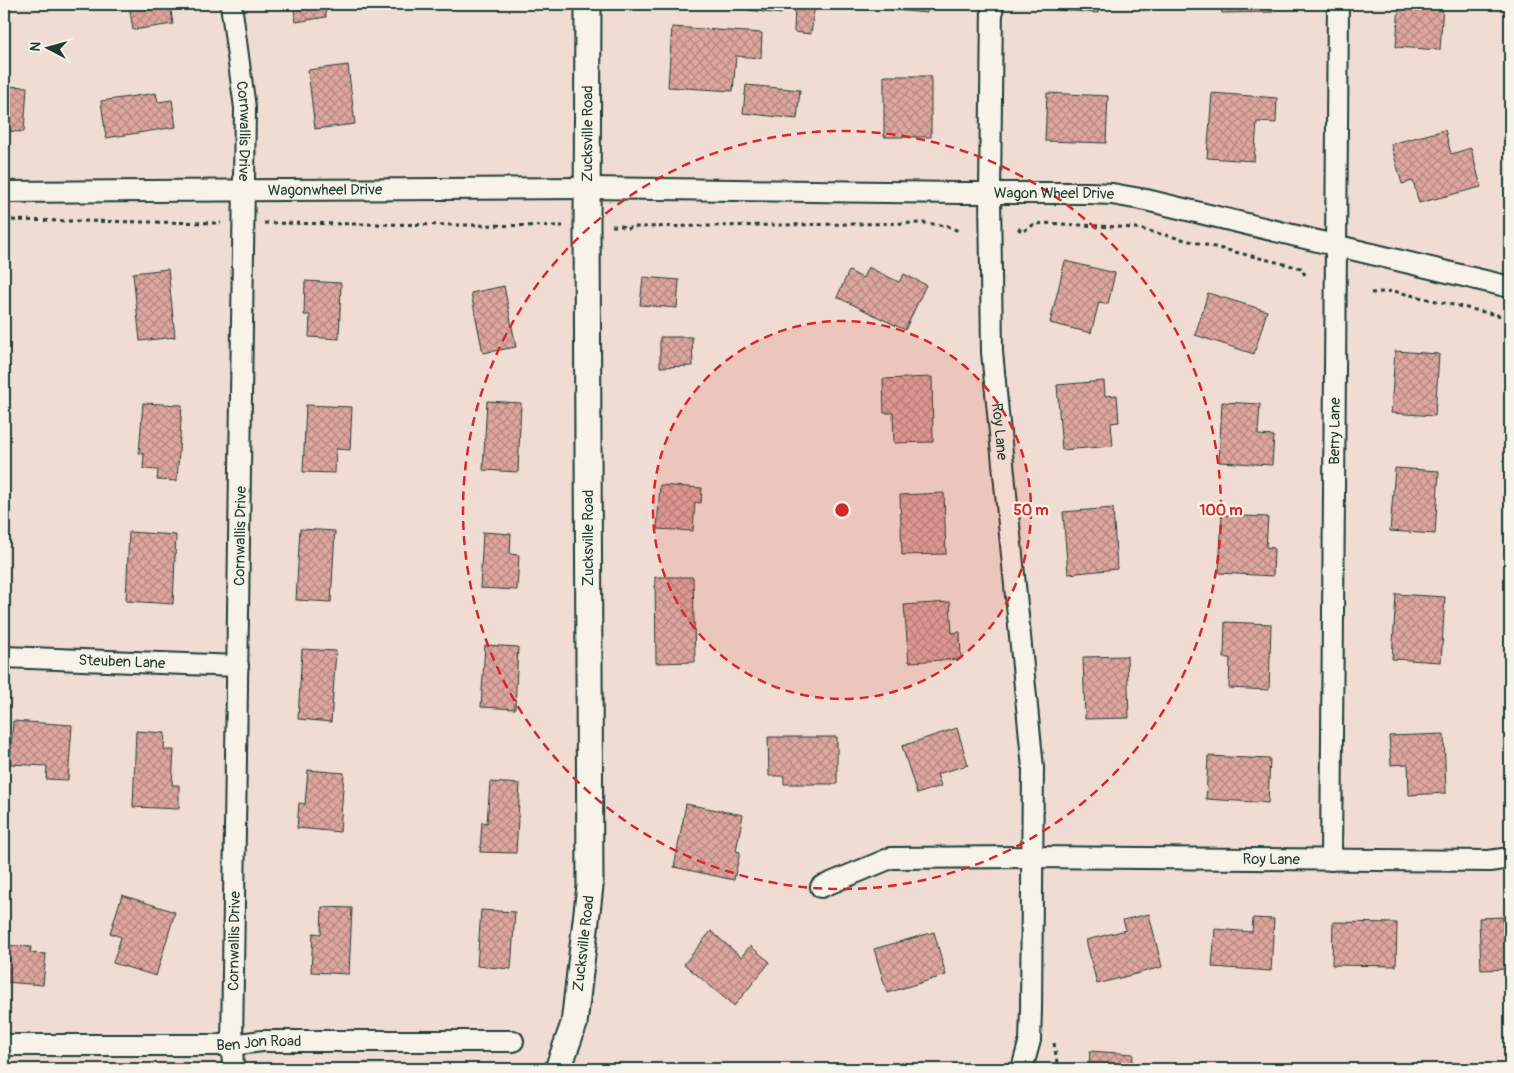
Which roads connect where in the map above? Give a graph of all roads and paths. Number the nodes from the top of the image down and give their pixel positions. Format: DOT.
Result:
graph roads {
  1 [pos="231,4"];
  2 [pos="588,4"];
  3 [pos="992,4"];
  4 [pos="1338,4"];
  5 [pos="588,188"];
  6 [pos="244,191"];
  7 [pos="4,192"];
  8 [pos="990,194"];
  9 [pos="4,220"];
  10 [pos="206,222"];
  11 [pos="276,223"];
  12 [pos="622,226"];
  13 [pos="550,227"];
  14 [pos="959,227"];
  15 [pos="1018,228"];
  16 [pos="1335,245"];
  17 [pos="1305,274"];
  18 [pos="1510,287"];
  19 [pos="1371,293"];
  20 [pos="1510,318"];
  21 [pos="4,657"];
  22 [pos="238,666"];
  23 [pos="1032,857"];
  24 [pos="1510,858"];
  25 [pos="1331,860"];
  26 [pos="821,887"];
  27 [pos="1052,1036"];
  28 [pos="513,1041"];
  29 [pos="4,1045"];
  30 [pos="232,1045"];
  31 [pos="233,1069"];
  32 [pos="558,1069"];
  33 [pos="1022,1069"];
  34 [pos="1058,1069"];
  1 -- 6 [label="street, Cornwallis Drive"];
  2 -- 5 [label="street, Zucksville Road"];
  3 -- 8 [label="street, Roy Lane"];
  4 -- 16 [label="street, Berry Lane"];
  5 -- 6 [label="street, Wagonwheel Drive"];
  5 -- 8 [label="street, Wagon Wheel Drive"];
  5 -- 32 [label="street, Zucksville Road"];
  6 -- 7 [label="street, Wagonwheel Drive"];
  6 -- 22 [label="street, Cornwallis Drive"];
  8 -- 16 [label="street, Wagon Wheel Drive"];
  8 -- 23 [label="street, Roy Lane"];
  9 -- 10 [label="path"];
  11 -- 13 [label="path"];
  12 -- 14 [label="path"];
  15 -- 17 [label="path"];
  16 -- 18 [label="street, Wagon Wheel Drive"];
  16 -- 25 [label="street, Berry Lane"];
  19 -- 20 [label="path"];
  21 -- 22 [label="street, Steuben Lane"];
  22 -- 30 [label="street, Cornwallis Drive"];
  23 -- 25 [label="street, Roy Lane"];
  23 -- 26 [label="street"];
  23 -- 33 [label="street, Roy Lane"];
  24 -- 25 [label="street, Roy Lane"];
  27 -- 34 [label="path"];
  28 -- 30 [label="street, Ben Jon Road"];
  29 -- 30 [label="street, Ben Jon Road"];
  30 -- 31 [label="street, Cornwallis Drive"];
}
